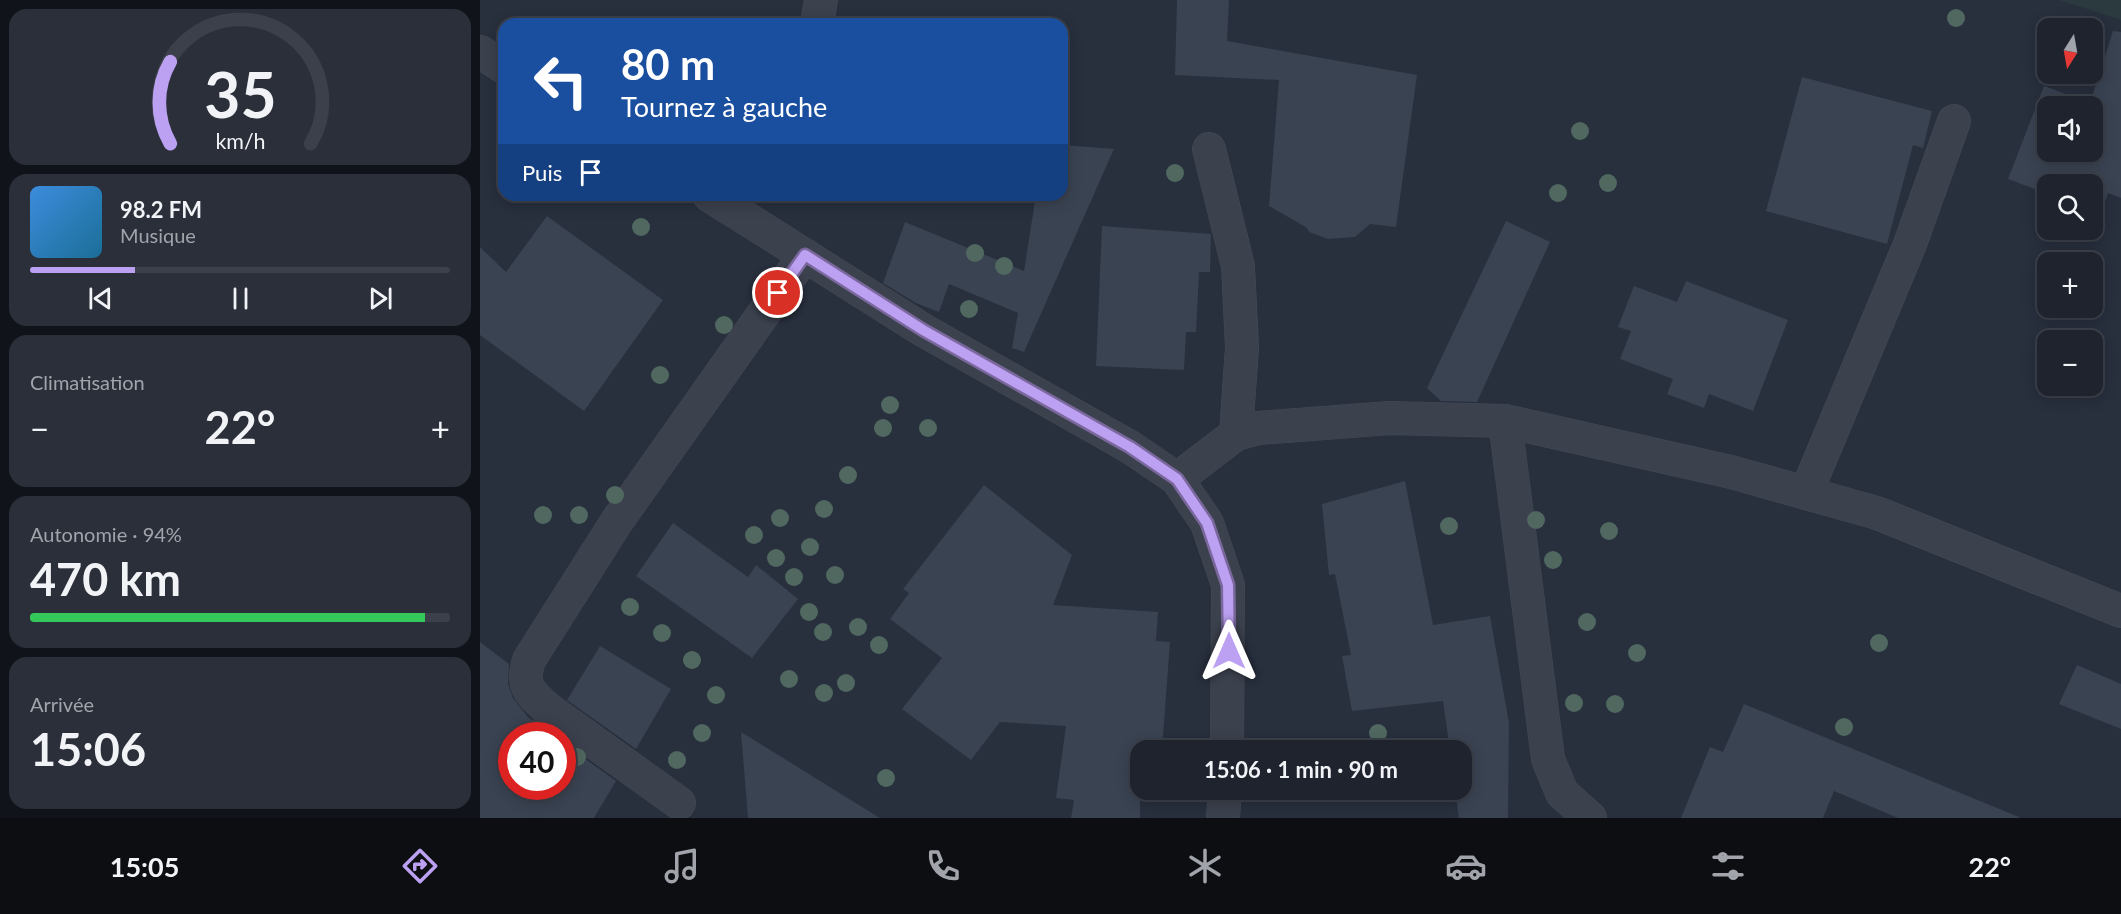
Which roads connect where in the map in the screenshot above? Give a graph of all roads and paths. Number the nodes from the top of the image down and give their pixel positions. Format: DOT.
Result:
graph roads {
  1 [pos="821,0"];
  2 [pos="818,18"];
  3 [pos="480,52"];
  4 [pos="498,63"];
  5 [pos="1954,122"];
  6 [pos="1209,149"];
  7 [pos="722,201"];
  8 [pos="805,255"];
  9 [pos="1505,421"];
  10 [pos="1236,434"];
  11 [pos="1177,479"];
  12 [pos="1806,493"];
  13 [pos="2121,611"];
  14 [pos="1227,740"];
  15 [pos="1224,800"];
  16 [pos="679,803"];
  17 [pos="1223,818"];
  18 [pos="1590,818"];
  1 -- 2 [label="street"];
  3 -- 4 [label="street"];
  5 -- 12 [label="street"];
  6 -- 10 [label="street"];
  7 -- 8 [label="street"];
  8 -- 11 [label="street"];
  8 -- 16 [label="street"];
  9 -- 10 [label="street"];
  9 -- 12 [label="street"];
  9 -- 18 [label="street"];
  10 -- 11 [label="street"];
  11 -- 14 [label="street"];
  12 -- 13 [label="street"];
  15 -- 17 [label="street"];
}
